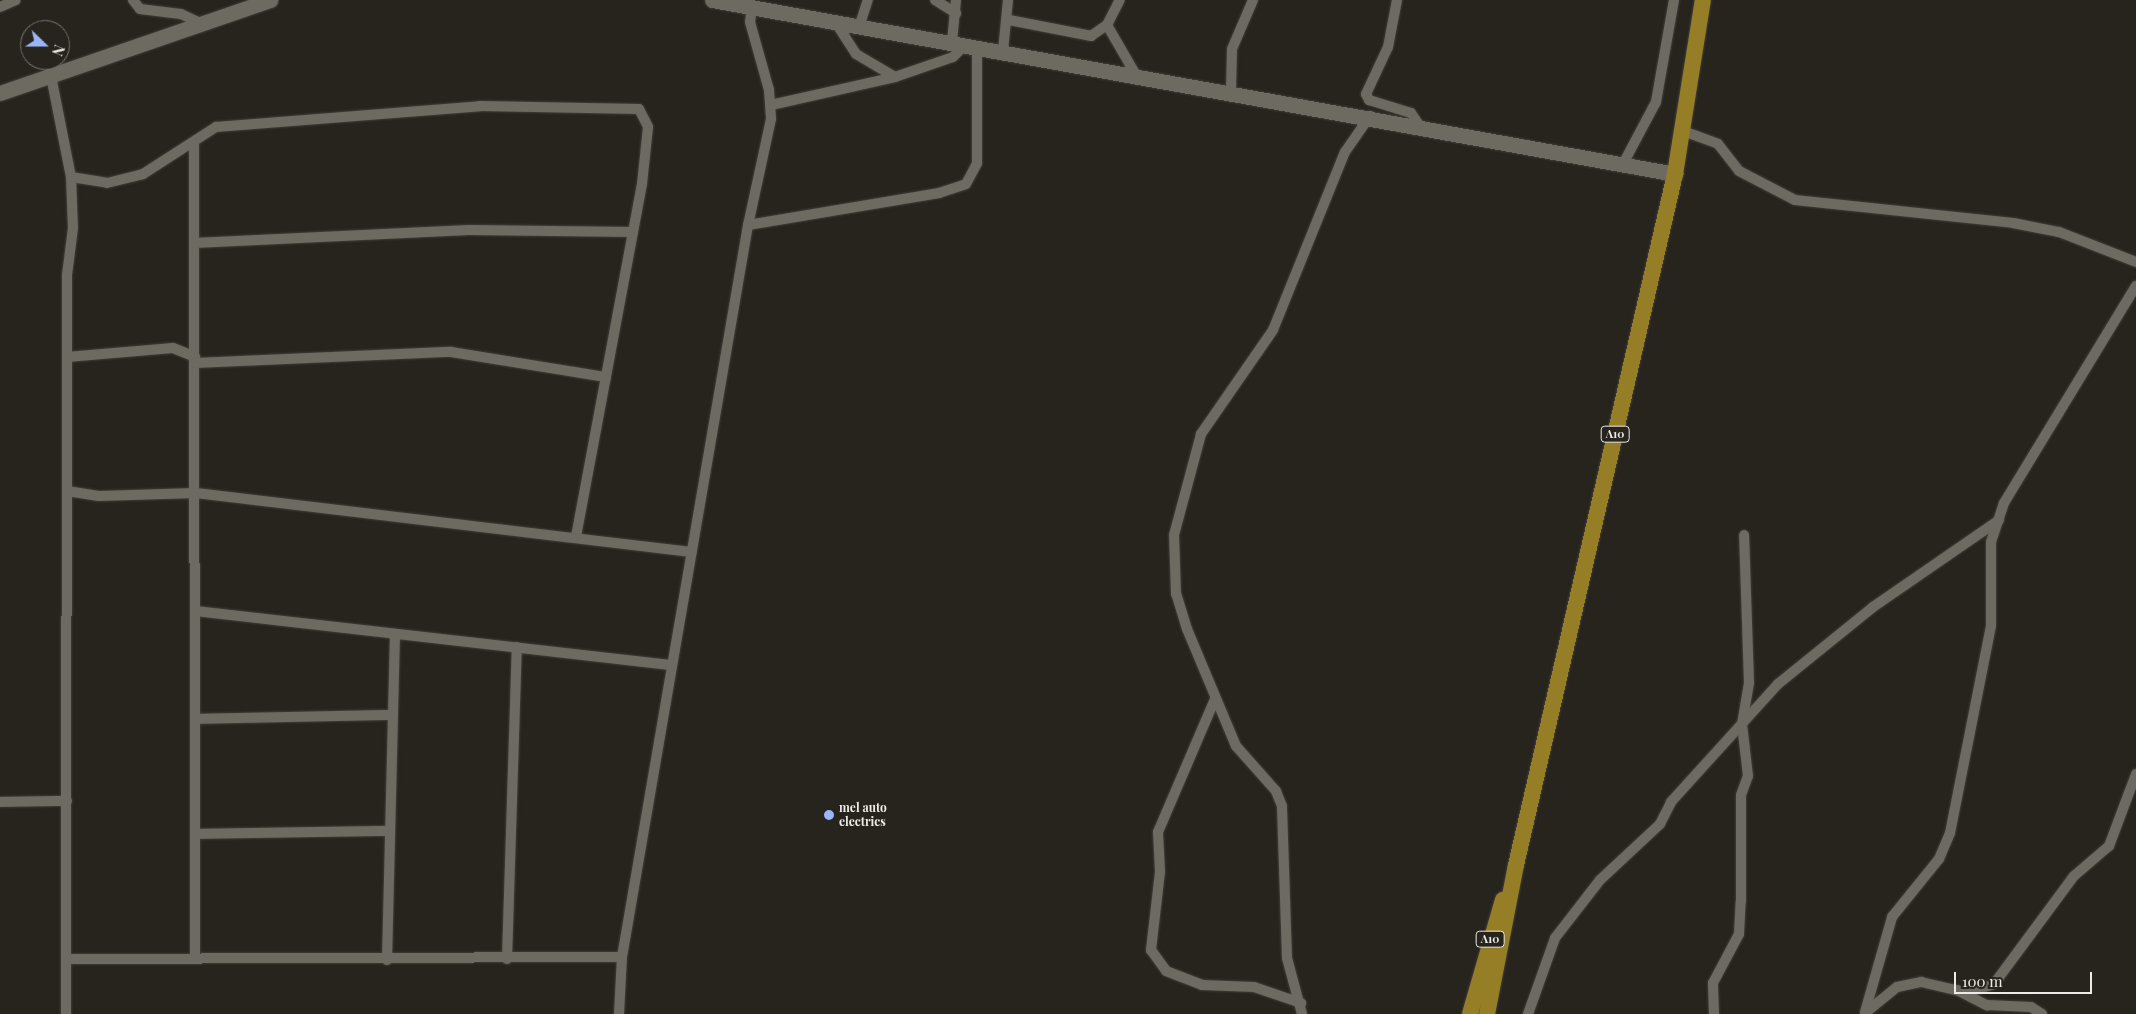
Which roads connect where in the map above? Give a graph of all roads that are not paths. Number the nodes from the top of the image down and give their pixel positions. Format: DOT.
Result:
graph roads {
  1 [pos="16,0"];
  2 [pos="133,0"];
  3 [pos="270,0"];
  4 [pos="712,0"];
  5 [pos="868,0"];
  6 [pos="935,0"];
  7 [pos="956,0"];
  8 [pos="1008,0"];
  9 [pos="1120,0"];
  10 [pos="1253,0"];
  11 [pos="1397,0"];
  12 [pos="1674,0"];
  13 [pos="1703,0"];
  14 [pos="752,6"];
  15 [pos="0,7"];
  16 [pos="956,13"];
  17 [pos="834,19"];
  18 [pos="1009,20"];
  19 [pos="202,24"];
  20 [pos="860,24"];
  21 [pos="1107,25"];
  22 [pos="965,44"];
  23 [pos="1003,51"];
  24 [pos="1136,75"];
  25 [pos="51,76"];
  26 [pos="894,78"];
  27 [pos="1231,92"];
  28 [pos="0,94"];
  29 [pos="770,105"];
  30 [pos="1370,116"];
  31 [pos="1419,125"];
  32 [pos="1683,131"];
  33 [pos="194,145"];
  34 [pos="1623,164"];
  35 [pos="1675,174"];
  36 [pos="71,177"];
  37 [pos="748,225"];
  38 [pos="633,232"];
  39 [pos="194,243"];
  40 [pos="2136,262"];
  41 [pos="2136,286"];
  42 [pos="67,358"];
  43 [pos="195,360"];
  44 [pos="606,376"];
  45 [pos="67,491"];
  46 [pos="196,493"];
  47 [pos="1999,520"];
  48 [pos="1744,535"];
  49 [pos="576,538"];
  50 [pos="691,552"];
  51 [pos="196,611"];
  52 [pos="395,635"];
  53 [pos="516,647"];
  54 [pos="672,665"];
  55 [pos="1214,699"];
  56 [pos="393,715"];
  57 [pos="195,719"];
  58 [pos="1742,724"];
  59 [pos="2136,774"];
  60 [pos="67,801"];
  61 [pos="0,802"];
  62 [pos="390,831"];
  63 [pos="195,834"];
  64 [pos="1516,865"];
  65 [pos="622,957"];
  66 [pos="66,959"];
  67 [pos="507,959"];
  68 [pos="195,960"];
  69 [pos="387,960"];
  70 [pos="1965,993"];
  71 [pos="1300,1003"];
  72 [pos="1865,1013"];
  73 [pos="66,1014"];
  74 [pos="619,1014"];
  75 [pos="1302,1014"];
  76 [pos="1470,1014"];
  77 [pos="1487,1014"];
  78 [pos="1528,1014"];
  79 [pos="1714,1014"];
  80 [pos="2042,1014"];
  1 -- 15 [label="street"];
  2 -- 19 [label="street"];
  3 -- 19 [label="street"];
  4 -- 14 [label="street"];
  5 -- 20 [label="street"];
  6 -- 16 [label="street"];
  7 -- 16 [label="street"];
  8 -- 18 [label="street"];
  9 -- 21 [label="street"];
  10 -- 27 [label="street"];
  11 -- 31 [label="street"];
  12 -- 34 [label="street"];
  13 -- 32 [label="main road, A10"];
  14 -- 17 [label="street"];
  14 -- 29 [label="street"];
  16 -- 22 [label="street"];
  17 -- 20 [label="street"];
  17 -- 26 [label="street"];
  18 -- 21 [label="street"];
  18 -- 23 [label="street"];
  19 -- 25 [label="street"];
  20 -- 22 [label="street"];
  21 -- 24 [label="street"];
  22 -- 23 [label="street"];
  22 -- 26 [label="street"];
  22 -- 37 [label="street"];
  23 -- 24 [label="street"];
  24 -- 27 [label="street"];
  25 -- 28 [label="street"];
  25 -- 36 [label="street"];
  26 -- 29 [label="street"];
  27 -- 30 [label="street"];
  29 -- 37 [label="street"];
  30 -- 31 [label="street"];
  30 -- 55 [label="street"];
  31 -- 34 [label="street"];
  32 -- 35 [label="main road, A10"];
  32 -- 40 [label="street"];
  33 -- 36 [label="street"];
  33 -- 38 [label="street"];
  33 -- 39 [label="street"];
  34 -- 35 [label="street"];
  35 -- 64 [label="main road, A10"];
  36 -- 42 [label="street"];
  37 -- 50 [label="street"];
  38 -- 39 [label="street"];
  38 -- 44 [label="street"];
  39 -- 43 [label="street"];
  41 -- 47 [label="street"];
  42 -- 43 [label="street"];
  42 -- 45 [label="street"];
  43 -- 44 [label="street"];
  43 -- 46 [label="street"];
  44 -- 49 [label="street"];
  45 -- 46 [label="street"];
  45 -- 60 [label="street"];
  46 -- 49 [label="street"];
  46 -- 51 [label="street"];
  47 -- 58 [label="street"];
  47 -- 72 [label="street"];
  48 -- 58 [label="street"];
  49 -- 50 [label="street"];
  50 -- 54 [label="street"];
  51 -- 52 [label="street"];
  51 -- 57 [label="street"];
  52 -- 53 [label="street"];
  52 -- 56 [label="street"];
  53 -- 54 [label="street"];
  53 -- 67 [label="street"];
  54 -- 65 [label="street"];
  55 -- 71 [label="street"];
  55 -- 71 [label="street"];
  56 -- 57 [label="street"];
  56 -- 62 [label="street"];
  57 -- 63 [label="street"];
  58 -- 78 [label="street"];
  58 -- 79 [label="street"];
  59 -- 70 [label="street"];
  60 -- 61 [label="street"];
  60 -- 66 [label="street"];
  62 -- 63 [label="street"];
  62 -- 69 [label="street"];
  63 -- 68 [label="street"];
  64 -- 76 [label="main road, A10"];
  64 -- 77 [label="main road, A10"];
  65 -- 67 [label="street"];
  65 -- 74 [label="street"];
  66 -- 68 [label="street"];
  66 -- 73 [label="street"];
  67 -- 69 [label="street"];
  68 -- 69 [label="street"];
  70 -- 72 [label="street"];
  70 -- 80 [label="street"];
  71 -- 75 [label="street"];
}
